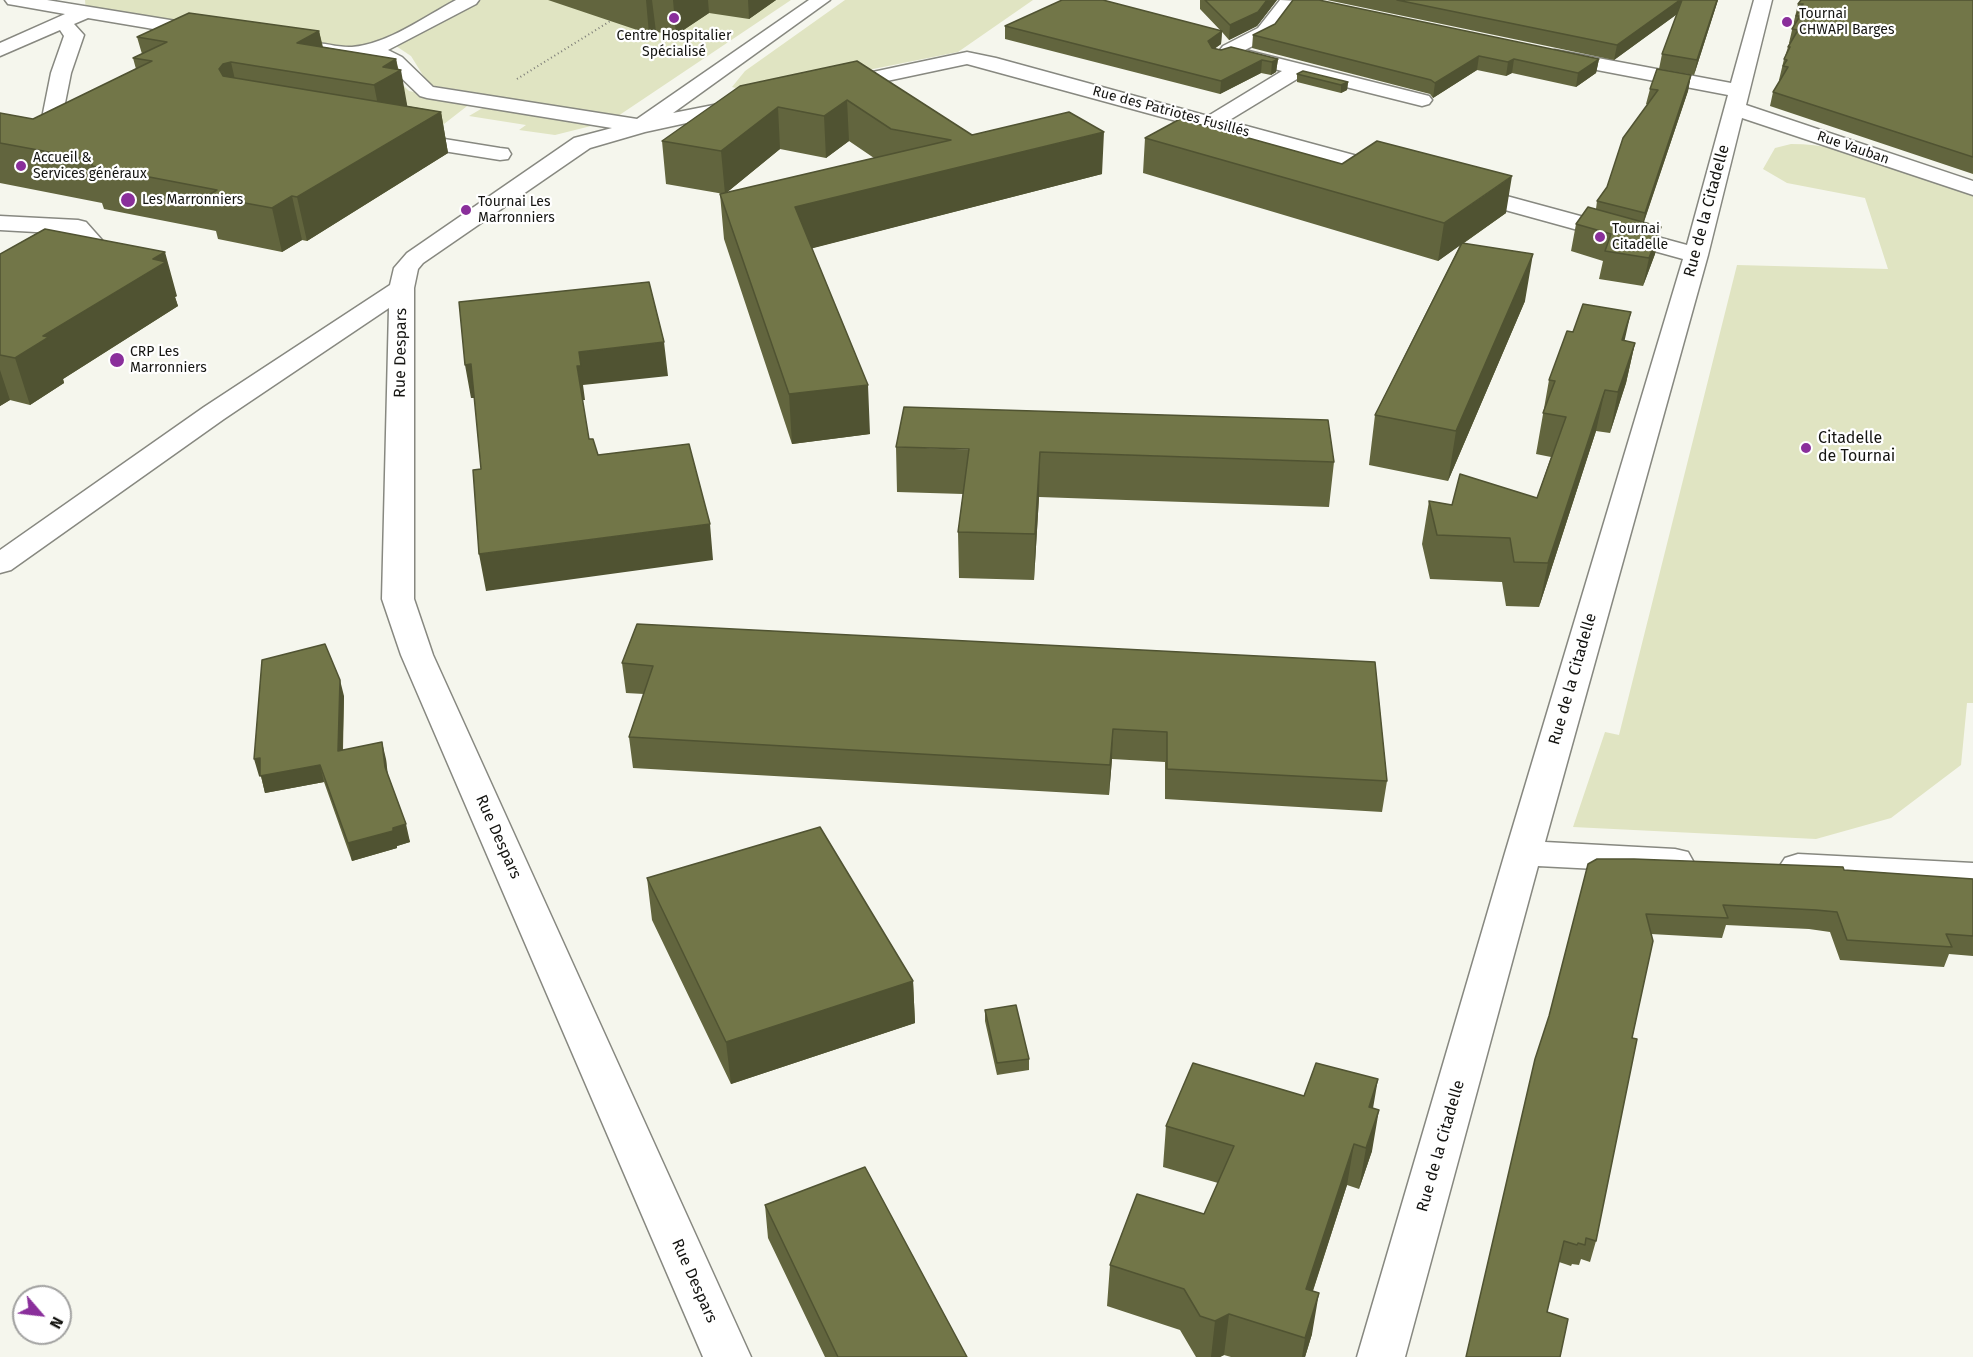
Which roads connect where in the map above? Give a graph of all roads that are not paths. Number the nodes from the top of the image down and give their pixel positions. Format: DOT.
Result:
graph roads {
  1 [pos="14,0"];
  2 [pos="470,0"];
  3 [pos="821,0"];
  4 [pos="1290,0"];
  5 [pos="1763,0"];
  6 [pos="1312,5"];
  7 [pos="61,9"];
  8 [pos="223,34"];
  9 [pos="291,46"];
  10 [pos="0,50"];
  11 [pos="371,50"];
  12 [pos="1533,51"];
  13 [pos="1299,69"];
  14 [pos="816,90"];
  15 [pos="1737,99"];
  16 [pos="769,100"];
  17 [pos="1422,100"];
  18 [pos="51,123"];
  19 [pos="1210,123"];
  20 [pos="641,126"];
  21 [pos="386,135"];
  22 [pos="500,154"];
  23 [pos="1407,176"];
  24 [pos="1442,186"];
  25 [pos="1973,188"];
  26 [pos="0,223"];
  27 [pos="1696,255"];
  28 [pos="0,277"];
  29 [pos="402,288"];
  30 [pos="0,564"];
  31 [pos="1523,853"];
  32 [pos="1713,863"];
  33 [pos="1760,866"];
  34 [pos="1973,876"];
  35 [pos="727,1357"];
  36 [pos="1381,1357"];
  1 -- 7 [label="street"];
  2 -- 11 [label="street"];
  3 -- 20 [label="street"];
  4 -- 6 [label="street"];
  4 -- 13 [label="street"];
  5 -- 15 [label="street, Rue de la Citadelle"];
  7 -- 8 [label="street"];
  7 -- 10 [label="street"];
  7 -- 18 [label="street"];
  9 -- 11 [label="street"];
  11 -- 20 [label="street"];
  12 -- 15 [label="street, Rue Vauban"];
  13 -- 17 [label="street"];
  13 -- 19 [label="street"];
  14 -- 19 [label="street, Rue des Patriotes Fusillés"];
  15 -- 25 [label="street, Rue Vauban"];
  15 -- 27 [label="street, Rue de la Citadelle"];
  16 -- 20 [label="street"];
  19 -- 23 [label="street, Rue des Patriotes Fusillés"];
  20 -- 29 [label="street"];
  21 -- 22 [label="street"];
  24 -- 27 [label="street"];
  26 -- 28 [label="street"];
  27 -- 31 [label="street, Rue de la Citadelle"];
  29 -- 30 [label="street"];
  29 -- 35 [label="street, Rue Despars"];
  31 -- 32 [label="street"];
  31 -- 36 [label="street, Rue de la Citadelle"];
  33 -- 34 [label="street"];
}
